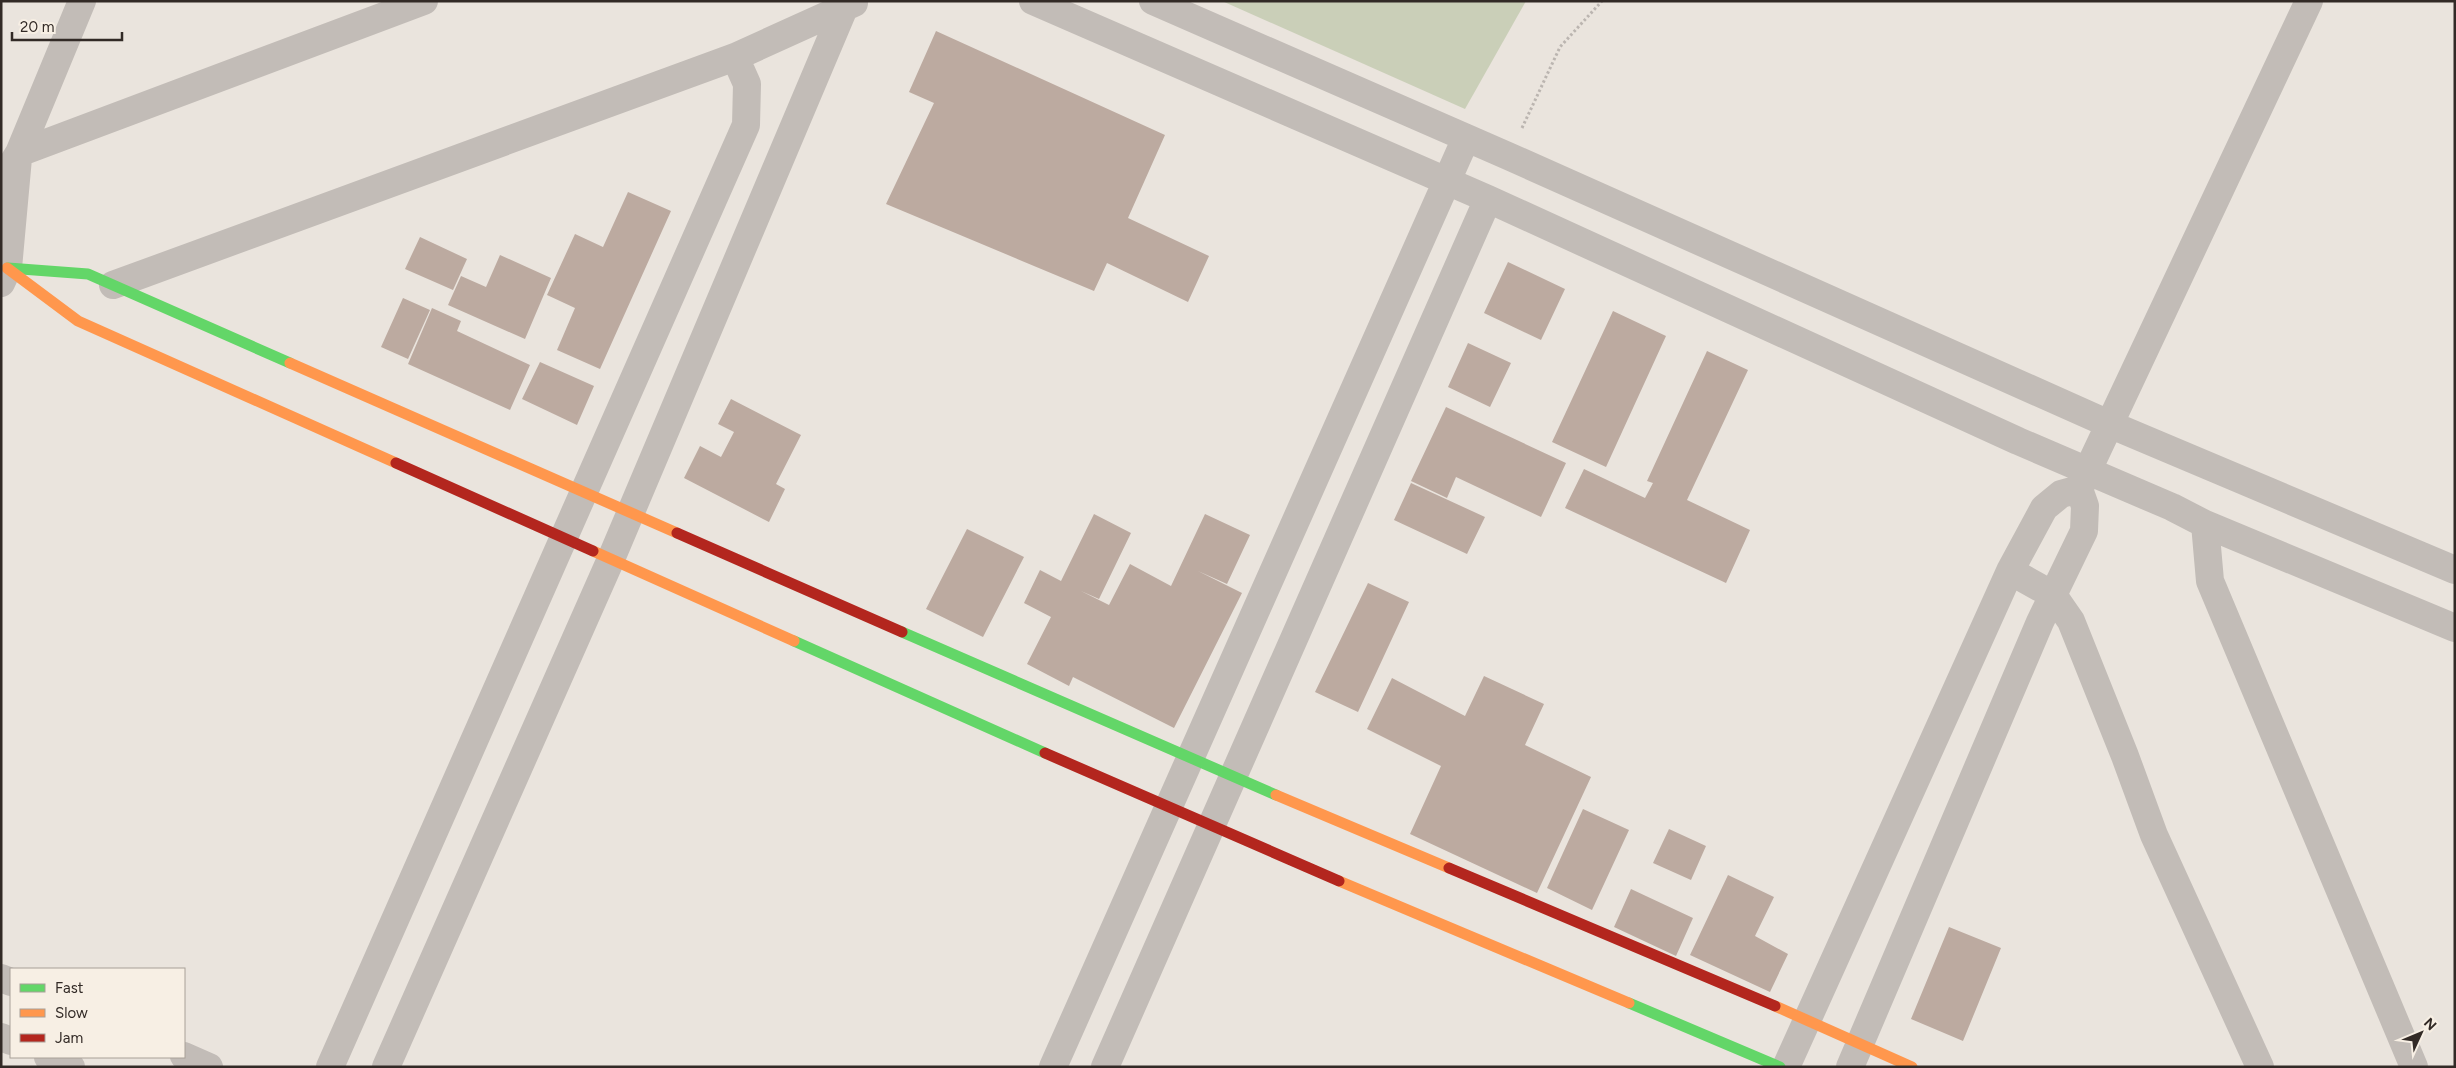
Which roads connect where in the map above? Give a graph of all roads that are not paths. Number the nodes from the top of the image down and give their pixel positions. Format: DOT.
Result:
graph roads {
  1 [pos="82,1"];
  2 [pos="424,1"];
  3 [pos="1033,1"];
  4 [pos="1152,1"];
  5 [pos="2309,1"];
  6 [pos="851,3"];
  7 [pos="735,57"];
  8 [pos="1466,138"];
  9 [pos="19,153"];
  10 [pos="1447,181"];
  11 [pos="1,182"];
  12 [pos="1488,198"];
  13 [pos="3,272"];
  14 [pos="113,285"];
  15 [pos="2109,424"];
  16 [pos="2084,480"];
  17 [pos="584,491"];
  18 [pos="630,511"];
  19 [pos="2205,524"];
  20 [pos="564,538"];
  21 [pos="611,559"];
  22 [pos="2455,570"];
  23 [pos="2010,571"];
  24 [pos="2053,595"];
  25 [pos="2455,628"];
  26 [pos="1190,758"];
  27 [pos="1233,777"];
  28 [pos="1168,808"];
  29 [pos="1211,827"];
  30 [pos="1806,1021"];
  31 [pos="1854,1054"];
  32 [pos="185,1056"];
  33 [pos="50,1058"];
  34 [pos="71,1067"];
  35 [pos="209,1067"];
  36 [pos="330,1067"];
  37 [pos="386,1067"];
  38 [pos="1053,1067"];
  39 [pos="1104,1067"];
  40 [pos="1780,1067"];
  41 [pos="1786,1067"];
  42 [pos="1912,1067"];
  43 [pos="2260,1067"];
  44 [pos="2414,1067"];
  1 -- 9 [label="street"];
  2 -- 9 [label="street"];
  3 -- 10 [label="street"];
  4 -- 8 [label="street"];
  5 -- 15 [label="street"];
  6 -- 7 [label="street"];
  6 -- 18 [label="street"];
  7 -- 14 [label="street"];
  7 -- 17 [label="street"];
  8 -- 10 [label="street"];
  8 -- 15 [label="street"];
  9 -- 11 [label="street"];
  9 -- 13 [label="street"];
  10 -- 12 [label="street"];
  10 -- 26 [label="street"];
  12 -- 16 [label="street"];
  12 -- 27 [label="street"];
  13 -- 14 [label="street"];
  13 -- 20 [label="street"];
  14 -- 17 [label="street"];
  15 -- 16 [label="street"];
  15 -- 22 [label="street"];
  16 -- 19 [label="street"];
  16 -- 23 [label="street"];
  16 -- 24 [label="street"];
  17 -- 18 [label="street"];
  17 -- 20 [label="street"];
  18 -- 21 [label="street"];
  18 -- 26 [label="street"];
  19 -- 25 [label="street"];
  19 -- 44 [label="street"];
  20 -- 21 [label="street"];
  20 -- 36 [label="street"];
  21 -- 28 [label="street"];
  21 -- 37 [label="street"];
  23 -- 24 [label="street"];
  23 -- 30 [label="street"];
  24 -- 31 [label="street"];
  24 -- 43 [label="street"];
  26 -- 27 [label="street"];
  26 -- 28 [label="street"];
  27 -- 29 [label="street"];
  27 -- 30 [label="street"];
  28 -- 29 [label="street"];
  28 -- 38 [label="street"];
  29 -- 39 [label="street"];
  29 -- 40 [label="street"];
  30 -- 31 [label="street"];
  30 -- 41 [label="street"];
  31 -- 42 [label="street"];
  32 -- 35 [label="street"];
  33 -- 34 [label="street"];
}
